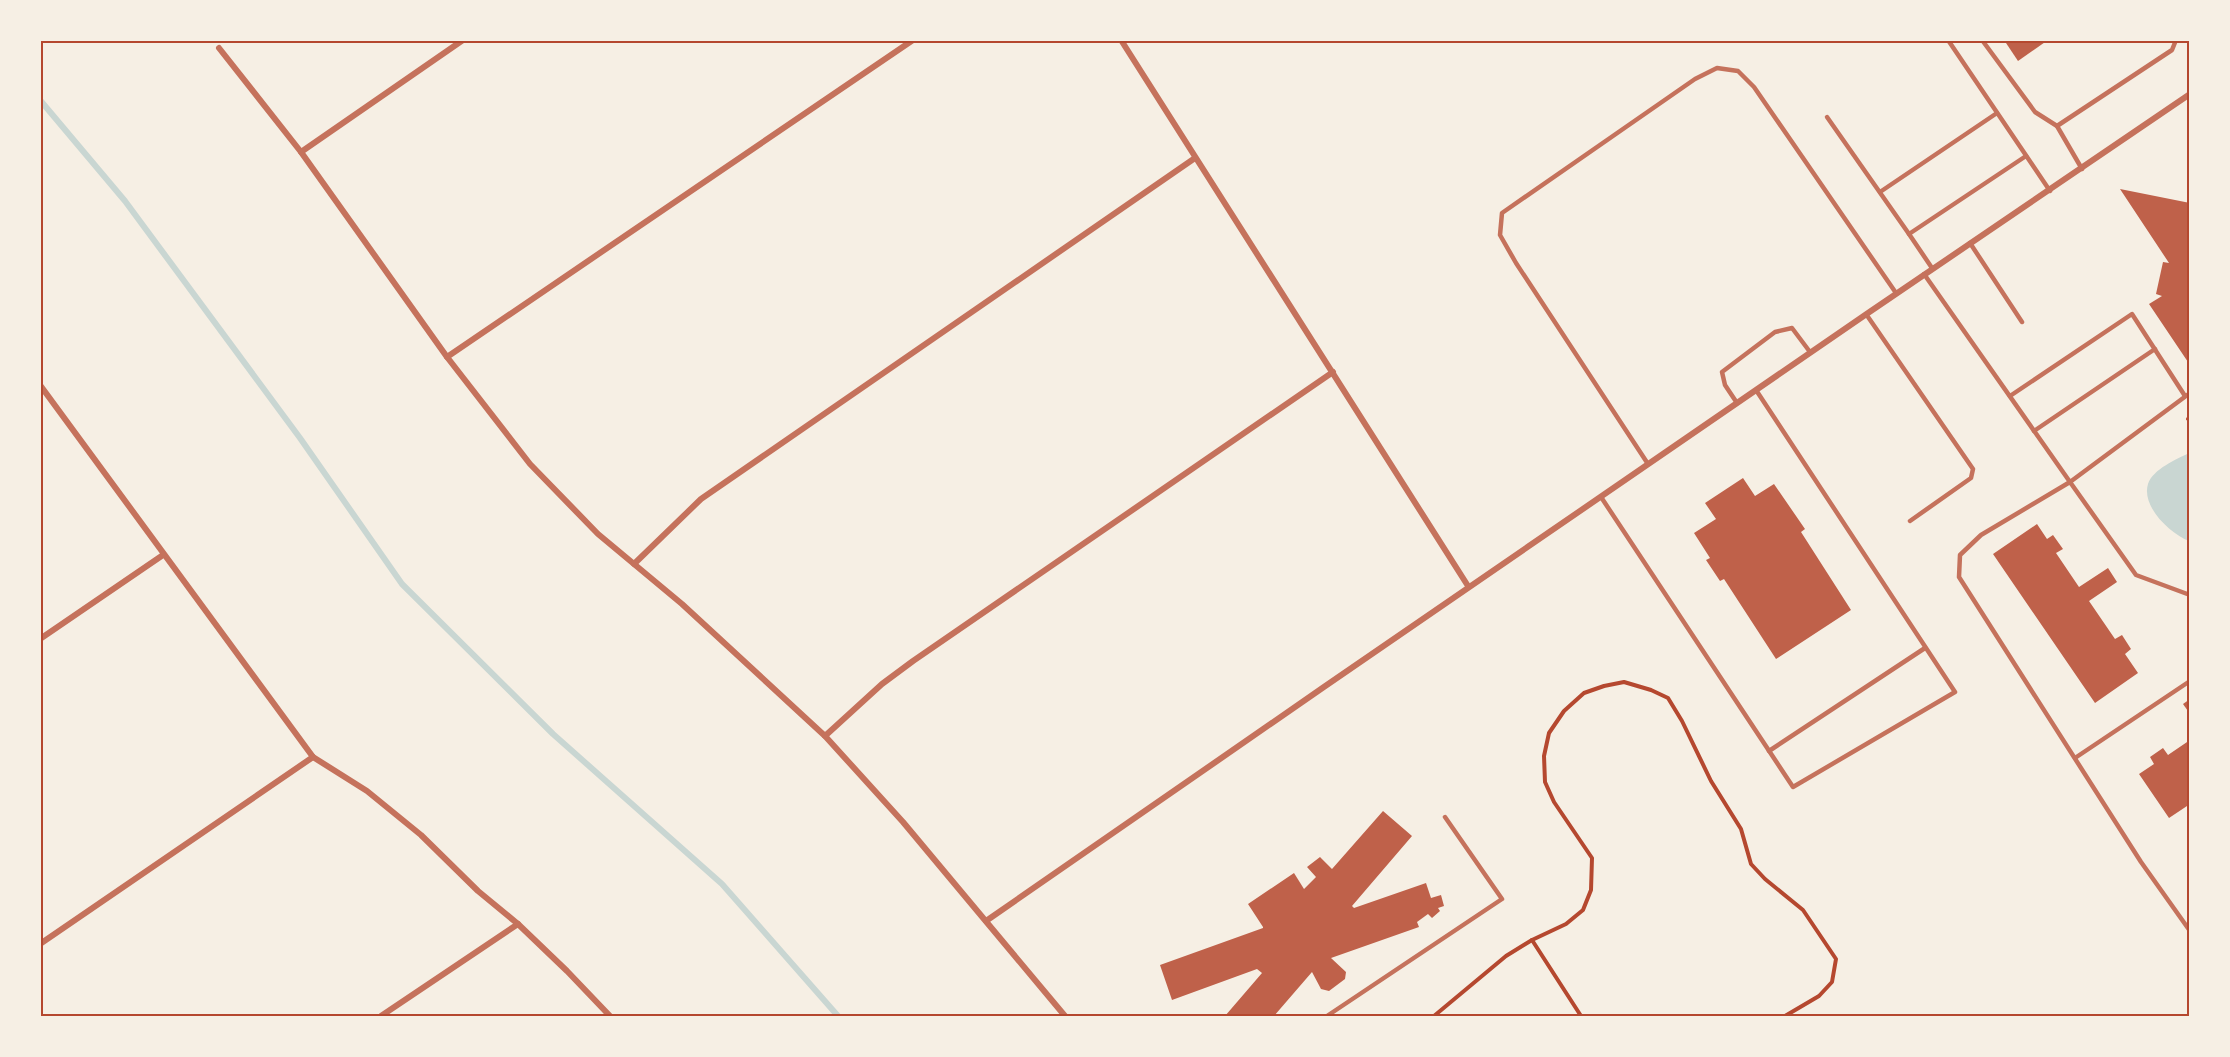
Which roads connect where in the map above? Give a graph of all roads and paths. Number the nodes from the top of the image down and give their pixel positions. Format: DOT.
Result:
graph roads {
  1 [pos="463,40"];
  2 [pos="913,40"];
  3 [pos="1121,40"];
  4 [pos="1948,40"];
  5 [pos="1982,40"];
  6 [pos="2176,40"];
  7 [pos="219,48"];
  8 [pos="2190,94"];
  9 [pos="1997,113"];
  10 [pos="1827,117"];
  11 [pos="2058,126"];
  12 [pos="301,152"];
  13 [pos="2026,156"];
  14 [pos="1195,158"];
  15 [pos="2082,169"];
  16 [pos="2050,190"];
  17 [pos="1880,192"];
  18 [pos="1909,234"];
  19 [pos="1970,243"];
  20 [pos="1932,268"];
  21 [pos="1924,274"];
  22 [pos="1896,293"];
  23 [pos="1866,314"];
  24 [pos="2022,322"];
  25 [pos="2155,349"];
  26 [pos="1810,352"];
  27 [pos="447,357"];
  28 [pos="1333,372"];
  29 [pos="40,385"];
  30 [pos="1756,390"];
  31 [pos="2187,394"];
  32 [pos="2010,396"];
  33 [pos="1737,403"];
  34 [pos="2034,430"];
  35 [pos="1648,464"];
  36 [pos="2070,482"];
  37 [pos="1601,497"];
  38 [pos="1910,521"];
  39 [pos="163,555"];
  40 [pos="634,564"];
  41 [pos="1468,586"];
  42 [pos="2190,595"];
  43 [pos="40,639"];
  44 [pos="1925,648"];
  45 [pos="2190,681"];
  46 [pos="825,736"];
  47 [pos="1769,751"];
  48 [pos="313,757"];
  49 [pos="2075,758"];
  50 [pos="1445,817"];
  51 [pos="986,921"];
  52 [pos="518,924"];
  53 [pos="2190,931"];
  54 [pos="1532,940"];
  55 [pos="40,944"];
  56 [pos="381,1017"];
  57 [pos="610,1017"];
  58 [pos="1065,1017"];
  59 [pos="1327,1017"];
  60 [pos="1434,1017"];
  61 [pos="1581,1017"];
  62 [pos="1785,1017"];
  1 -- 12 [label="street"];
  2 -- 27 [label="street"];
  3 -- 14 [label="street"];
  4 -- 9 [label="lane"];
  5 -- 11 [label="lane"];
  6 -- 11 [label="lane"];
  7 -- 12 [label="street"];
  8 -- 15 [label="street"];
  9 -- 13 [label="lane"];
  9 -- 17 [label="lane"];
  10 -- 17 [label="lane"];
  11 -- 15 [label="lane"];
  12 -- 27 [label="street"];
  13 -- 16 [label="lane"];
  13 -- 18 [label="lane"];
  14 -- 28 [label="street"];
  14 -- 40 [label="street"];
  15 -- 16 [label="street"];
  16 -- 19 [label="street"];
  17 -- 18 [label="lane"];
  18 -- 20 [label="lane"];
  19 -- 20 [label="street"];
  19 -- 24 [label="lane"];
  20 -- 21 [label="street"];
  21 -- 22 [label="street"];
  21 -- 32 [label="lane"];
  22 -- 23 [label="street"];
  22 -- 35 [label="lane"];
  23 -- 26 [label="street"];
  23 -- 38 [label="lane"];
  25 -- 31 [label="lane"];
  25 -- 32 [label="lane"];
  25 -- 34 [label="lane"];
  26 -- 30 [label="street"];
  26 -- 33 [label="lane"];
  27 -- 40 [label="street"];
  28 -- 41 [label="street"];
  28 -- 46 [label="street"];
  29 -- 39 [label="street"];
  30 -- 33 [label="street"];
  30 -- 44 [label="lane"];
  31 -- 36 [label="lane"];
  32 -- 34 [label="lane"];
  33 -- 35 [label="street"];
  34 -- 36 [label="lane"];
  35 -- 37 [label="street"];
  36 -- 42 [label="lane"];
  36 -- 49 [label="lane"];
  37 -- 41 [label="street"];
  37 -- 47 [label="lane"];
  39 -- 43 [label="street"];
  39 -- 48 [label="street"];
  40 -- 46 [label="street"];
  41 -- 51 [label="street"];
  44 -- 47 [label="lane"];
  44 -- 47 [label="lane"];
  45 -- 49 [label="lane"];
  46 -- 51 [label="street"];
  48 -- 52 [label="street"];
  48 -- 55 [label="street"];
  49 -- 53 [label="lane"];
  50 -- 59 [label="lane"];
  51 -- 58 [label="street"];
  52 -- 56 [label="street"];
  52 -- 57 [label="street"];
  54 -- 60 [label="path"];
  54 -- 61 [label="path"];
  54 -- 62 [label="path"];
}
